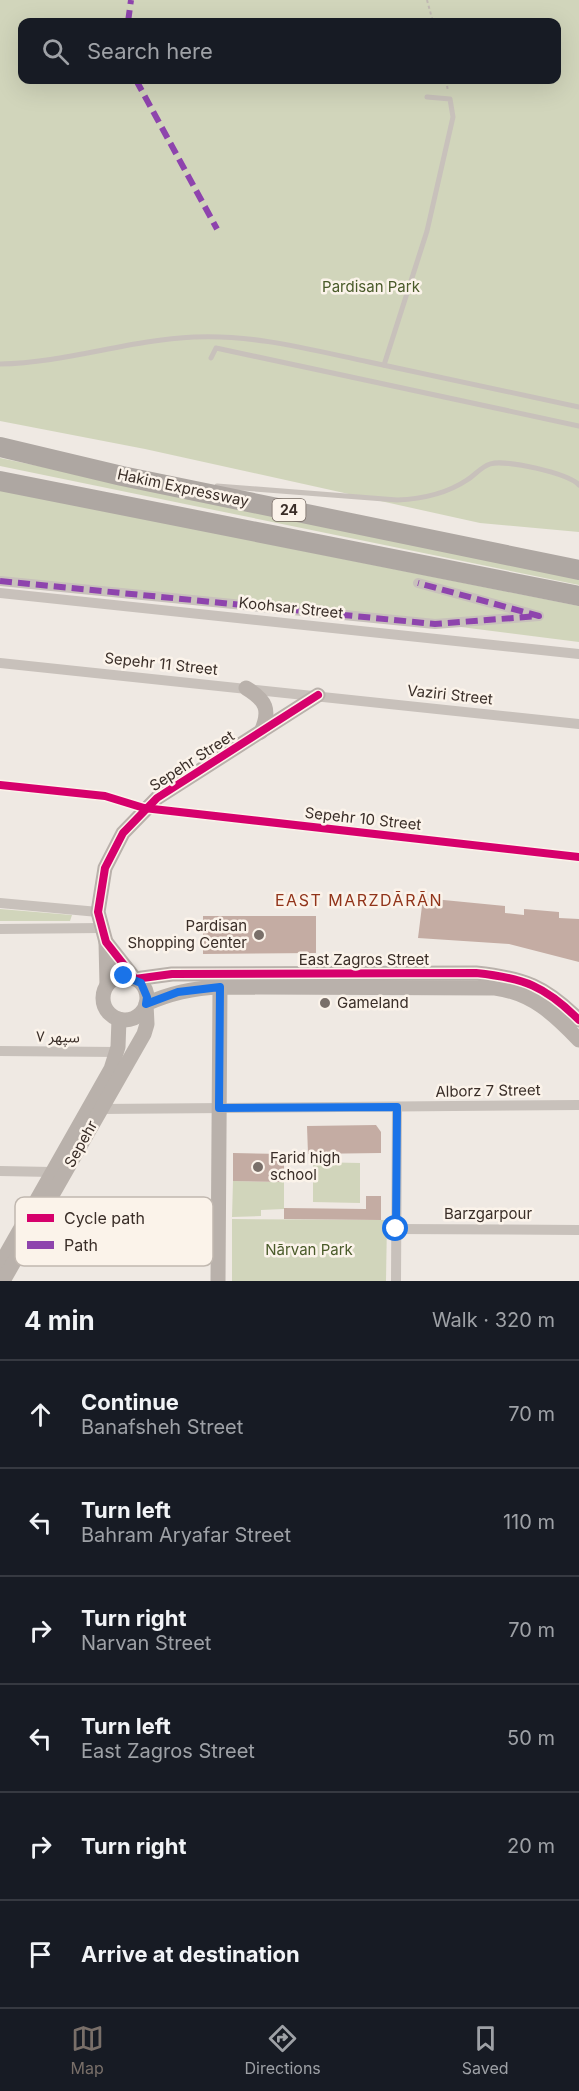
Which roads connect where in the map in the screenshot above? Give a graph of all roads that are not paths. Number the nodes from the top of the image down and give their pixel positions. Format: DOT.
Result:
graph roads {
  1 [pos="427,97"];
  2 [pos="211,358"];
  3 [pos="0,364"];
  4 [pos="384,365"];
  5 [pos="579,406"];
  6 [pos="579,426"];
  7 [pos="0,447"];
  8 [pos="122,476"];
  9 [pos="0,481"];
  10 [pos="579,483"];
  11 [pos="579,570"];
  12 [pos="0,581"];
  13 [pos="418,583"];
  14 [pos="0,592"];
  15 [pos="579,596"];
  16 [pos="579,654"];
  17 [pos="0,663"];
  18 [pos="246,688"];
  19 [pos="318,695"];
  20 [pos="579,724"];
  21 [pos="261,732"];
  22 [pos="0,785"];
  23 [pos="144,808"];
  24 [pos="579,857"];
  25 [pos="0,903"];
  26 [pos="98,912"];
  27 [pos="0,929"];
  28 [pos="103,935"];
  29 [pos="172,974"];
  30 [pos="135,979"];
  31 [pos="107,985"];
  32 [pos="220,987"];
  33 [pos="178,992"];
  34 [pos="561,1002"];
  35 [pos="146,1004"];
  36 [pos="579,1007"];
  37 [pos="119,1020"];
  38 [pos="579,1020"];
  39 [pos="579,1040"];
  40 [pos="0,1051"];
  41 [pos="117,1052"];
  42 [pos="133,1055"];
  43 [pos="579,1105"];
  44 [pos="397,1107"];
  45 [pos="219,1108"];
  46 [pos="94,1109"];
  47 [pos="0,1171"];
  48 [pos="59,1172"];
  49 [pos="45,1197"];
  50 [pos="213,1229"];
  51 [pos="218,1229"];
  52 [pos="396,1229"];
  53 [pos="579,1230"];
  54 [pos="15,1245"];
  55 [pos="15,1255"];
  56 [pos="0,1265"];
  57 [pos="3,1281"];
  58 [pos="218,1281"];
  59 [pos="396,1281"];
  1 -- 4 [label="lane"];
  2 -- 6 [label="lane"];
  3 -- 4 [label="lane"];
  4 -- 5 [label="lane"];
  7 -- 8 [label="highway, Hakim Expressway / 24"];
  8 -- 10 [label="lane"];
  8 -- 11 [label="highway, Hakim Expressway / 24"];
  9 -- 15 [label="highway, Hakim Expressway / 24"];
  12 -- 13 [label="street"];
  14 -- 16 [label="street, Koohsar Street"];
  17 -- 18 [label="street, Sepehr 11 Street"];
  18 -- 19 [label="street, Sepehr 11 Street"];
  18 -- 21 [label="street"];
  19 -- 20 [label="street, Vaziri Street"];
  19 -- 21 [label="street, Sepehr Street"];
  21 -- 23 [label="street, Sepehr Street"];
  22 -- 23 [label="street, Sepehr 10 Street"];
  23 -- 24 [label="street, Sepehr 10 Street"];
  23 -- 26 [label="street, Sepehr Street"];
  25 -- 26 [label="street"];
  26 -- 28 [label="street, Sepehr Street"];
  27 -- 28 [label="street"];
  28 -- 30 [label="street"];
  28 -- 31 [label="street, Sepehr Street"];
  29 -- 30 [label="street, East Zagros Street"];
  29 -- 33 [label="street"];
  29 -- 34 [label="street, East Zagros Street"];
  30 -- 31 [label="street"];
  30 -- 35 [label="street"];
  31 -- 37 [label="street"];
  32 -- 33 [label="street, East Zagros Street"];
  32 -- 39 [label="street, East Zagros Street"];
  32 -- 45 [label="street"];
  33 -- 35 [label="street, East Zagros Street"];
  34 -- 36 [label="street"];
  34 -- 38 [label="street, East Zagros Street"];
  35 -- 37 [label="street"];
  35 -- 42 [label="street, Sepehr"];
  37 -- 41 [label="street, Sepehr"];
  40 -- 41 [label="street, سپهر ۷"];
  41 -- 42 [label="street"];
  41 -- 46 [label="street, Sepehr"];
  42 -- 46 [label="street, Sepehr"];
  43 -- 44 [label="street, Alborz 7 Street"];
  44 -- 45 [label="street, Alborz 7 Street"];
  44 -- 52 [label="street"];
  45 -- 46 [label="street, Alborz 7 Street"];
  45 -- 51 [label="street"];
  46 -- 48 [label="street, Sepehr"];
  47 -- 48 [label="street"];
  48 -- 49 [label="street, Sepehr"];
  50 -- 51 [label="street"];
  51 -- 58 [label="street"];
  52 -- 53 [label="street, Barzgarpour"];
  52 -- 59 [label="street"];
  54 -- 56 [label="street, Sepehr"];
  55 -- 57 [label="street, Sepehr"];
}
